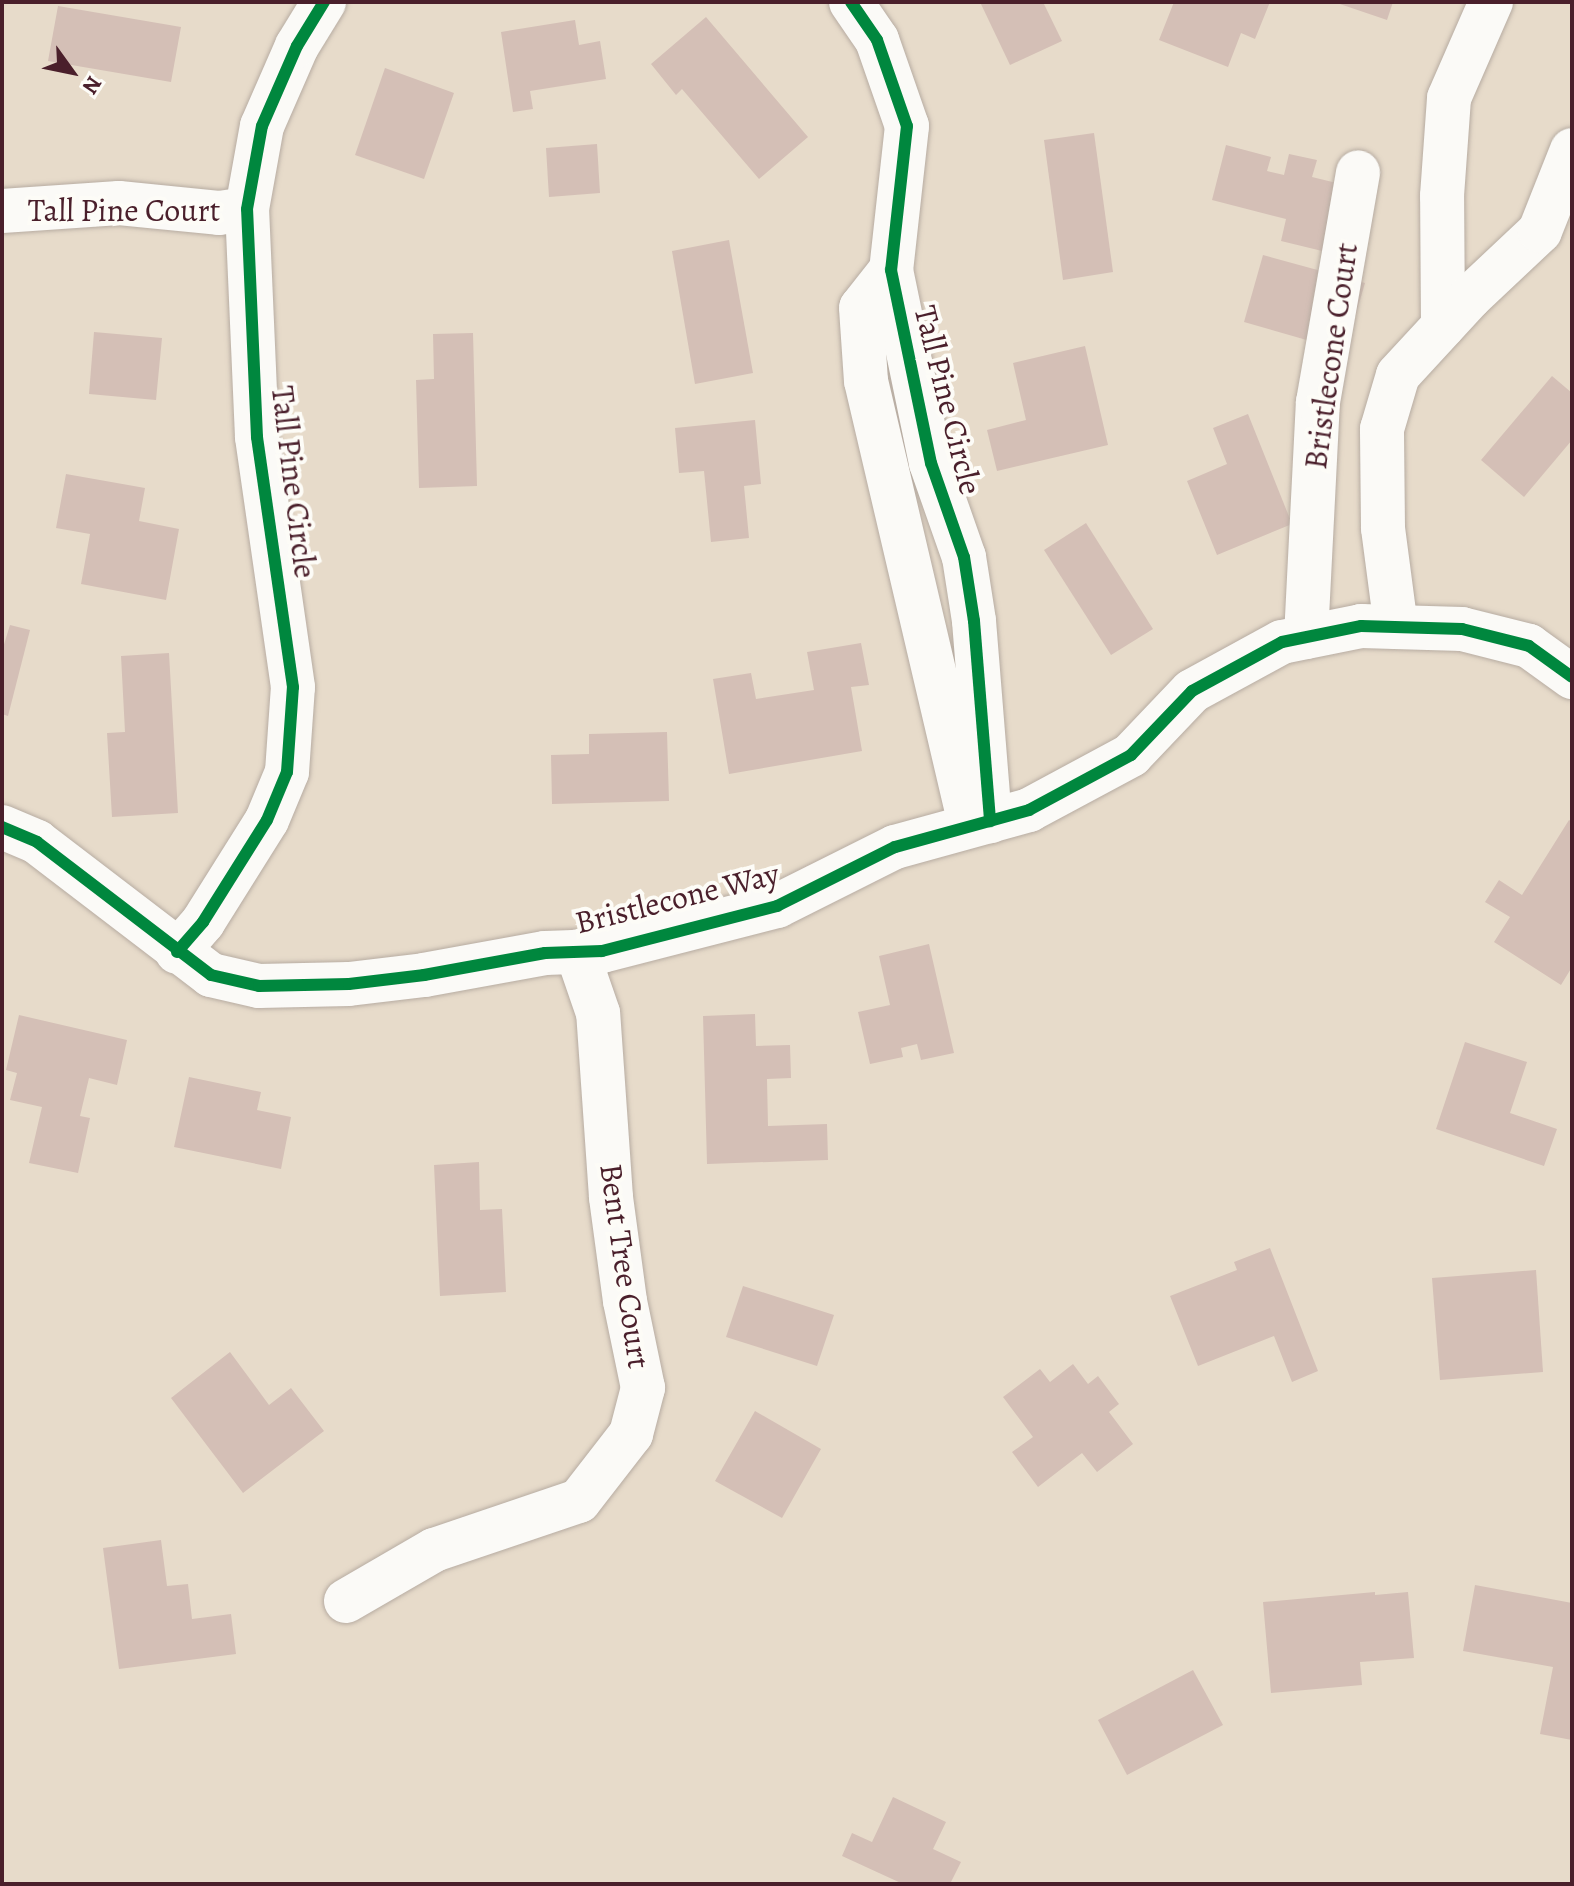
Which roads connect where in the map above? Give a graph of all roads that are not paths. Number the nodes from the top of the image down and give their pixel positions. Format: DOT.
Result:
graph roads {
  1 [pos="324,2"];
  2 [pos="851,2"];
  3 [pos="1491,2"];
  4 [pos="1572,150"];
  5 [pos="1358,172"];
  6 [pos="247,209"];
  7 [pos="2,211"];
  8 [pos="1443,326"];
  9 [pos="1396,627"];
  10 [pos="1306,637"];
  11 [pos="1572,677"];
  12 [pos="980,823"];
  13 [pos="2,827"];
  14 [pos="177,952"];
  15 [pos="577,952"];
  16 [pos="346,1601"];
  1 -- 6 [label="street, Tall Pine Circle"];
  2 -- 12 [label="street, Tall Pine Circle"];
  3 -- 8 [label="street"];
  4 -- 8 [label="street"];
  5 -- 10 [label="street, Bristlecone Court"];
  6 -- 7 [label="street, Tall Pine Court"];
  6 -- 14 [label="street, Tall Pine Circle"];
  8 -- 9 [label="street"];
  9 -- 10 [label="street, Bristlecone Way"];
  9 -- 11 [label="street, Bristlecone Way"];
  10 -- 12 [label="street, Bristlecone Way"];
  12 -- 15 [label="street, Bristlecone Way"];
  13 -- 14 [label="street, Bristlecone Way"];
  14 -- 15 [label="street, Bristlecone Way"];
  15 -- 16 [label="street, Bent Tree Court"];
}
